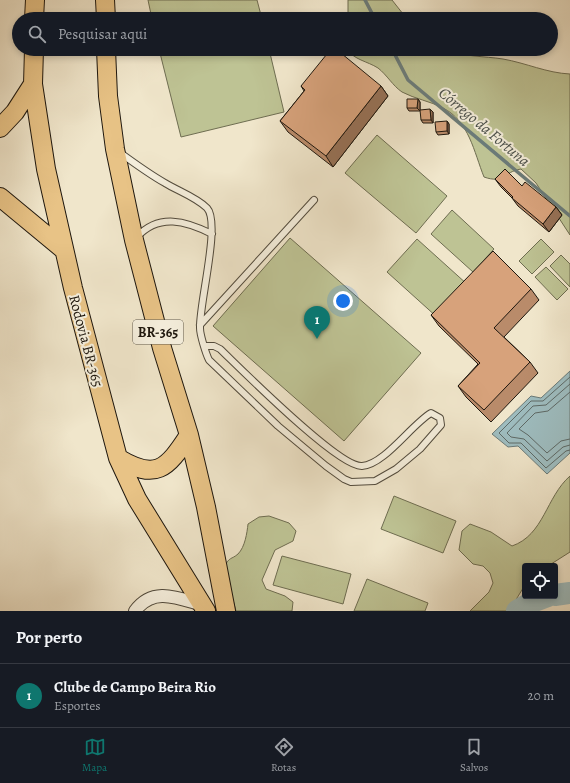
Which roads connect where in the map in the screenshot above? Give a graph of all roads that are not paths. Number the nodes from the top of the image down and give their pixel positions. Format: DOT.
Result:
graph roads {
  1 [pos="35,0"];
  2 [pos="105,0"];
  3 [pos="34,12"];
  4 [pos="106,12"];
  5 [pos="34,56"];
  6 [pos="106,56"];
  7 [pos="34,84"];
  8 [pos="0,128"];
  9 [pos="115,149"];
  10 [pos="0,197"];
  11 [pos="314,200"];
  12 [pos="212,234"];
  13 [pos="134,240"];
  14 [pos="64,250"];
  15 [pos="200,325"];
  16 [pos="205,346"];
  17 [pos="189,436"];
  18 [pos="118,458"];
  19 [pos="205,608"];
  20 [pos="135,611"];
  21 [pos="226,611"];
  1 -- 3 [label="main road"];
  2 -- 4 [label="main road"];
  5 -- 7 [label="main road, Rodovia BR-365"];
  6 -- 9 [label="main road, BR-365"];
  7 -- 8 [label="main road"];
  7 -- 14 [label="main road, Rodovia BR-365"];
  9 -- 12 [label="lane"];
  9 -- 13 [label="main road, BR-365"];
  10 -- 14 [label="main road"];
  11 -- 15 [label="lane"];
  12 -- 13 [label="lane"];
  12 -- 15 [label="lane"];
  13 -- 17 [label="main road, BR-365"];
  14 -- 18 [label="main road, Rodovia BR-365"];
  15 -- 16 [label="lane"];
  16 -- 16 [label="lane"];
  17 -- 18 [label="main road"];
  17 -- 21 [label="main road, BR-365"];
  18 -- 19 [label="main road, Rodovia BR-365"];
  19 -- 20 [label="street"];
}
